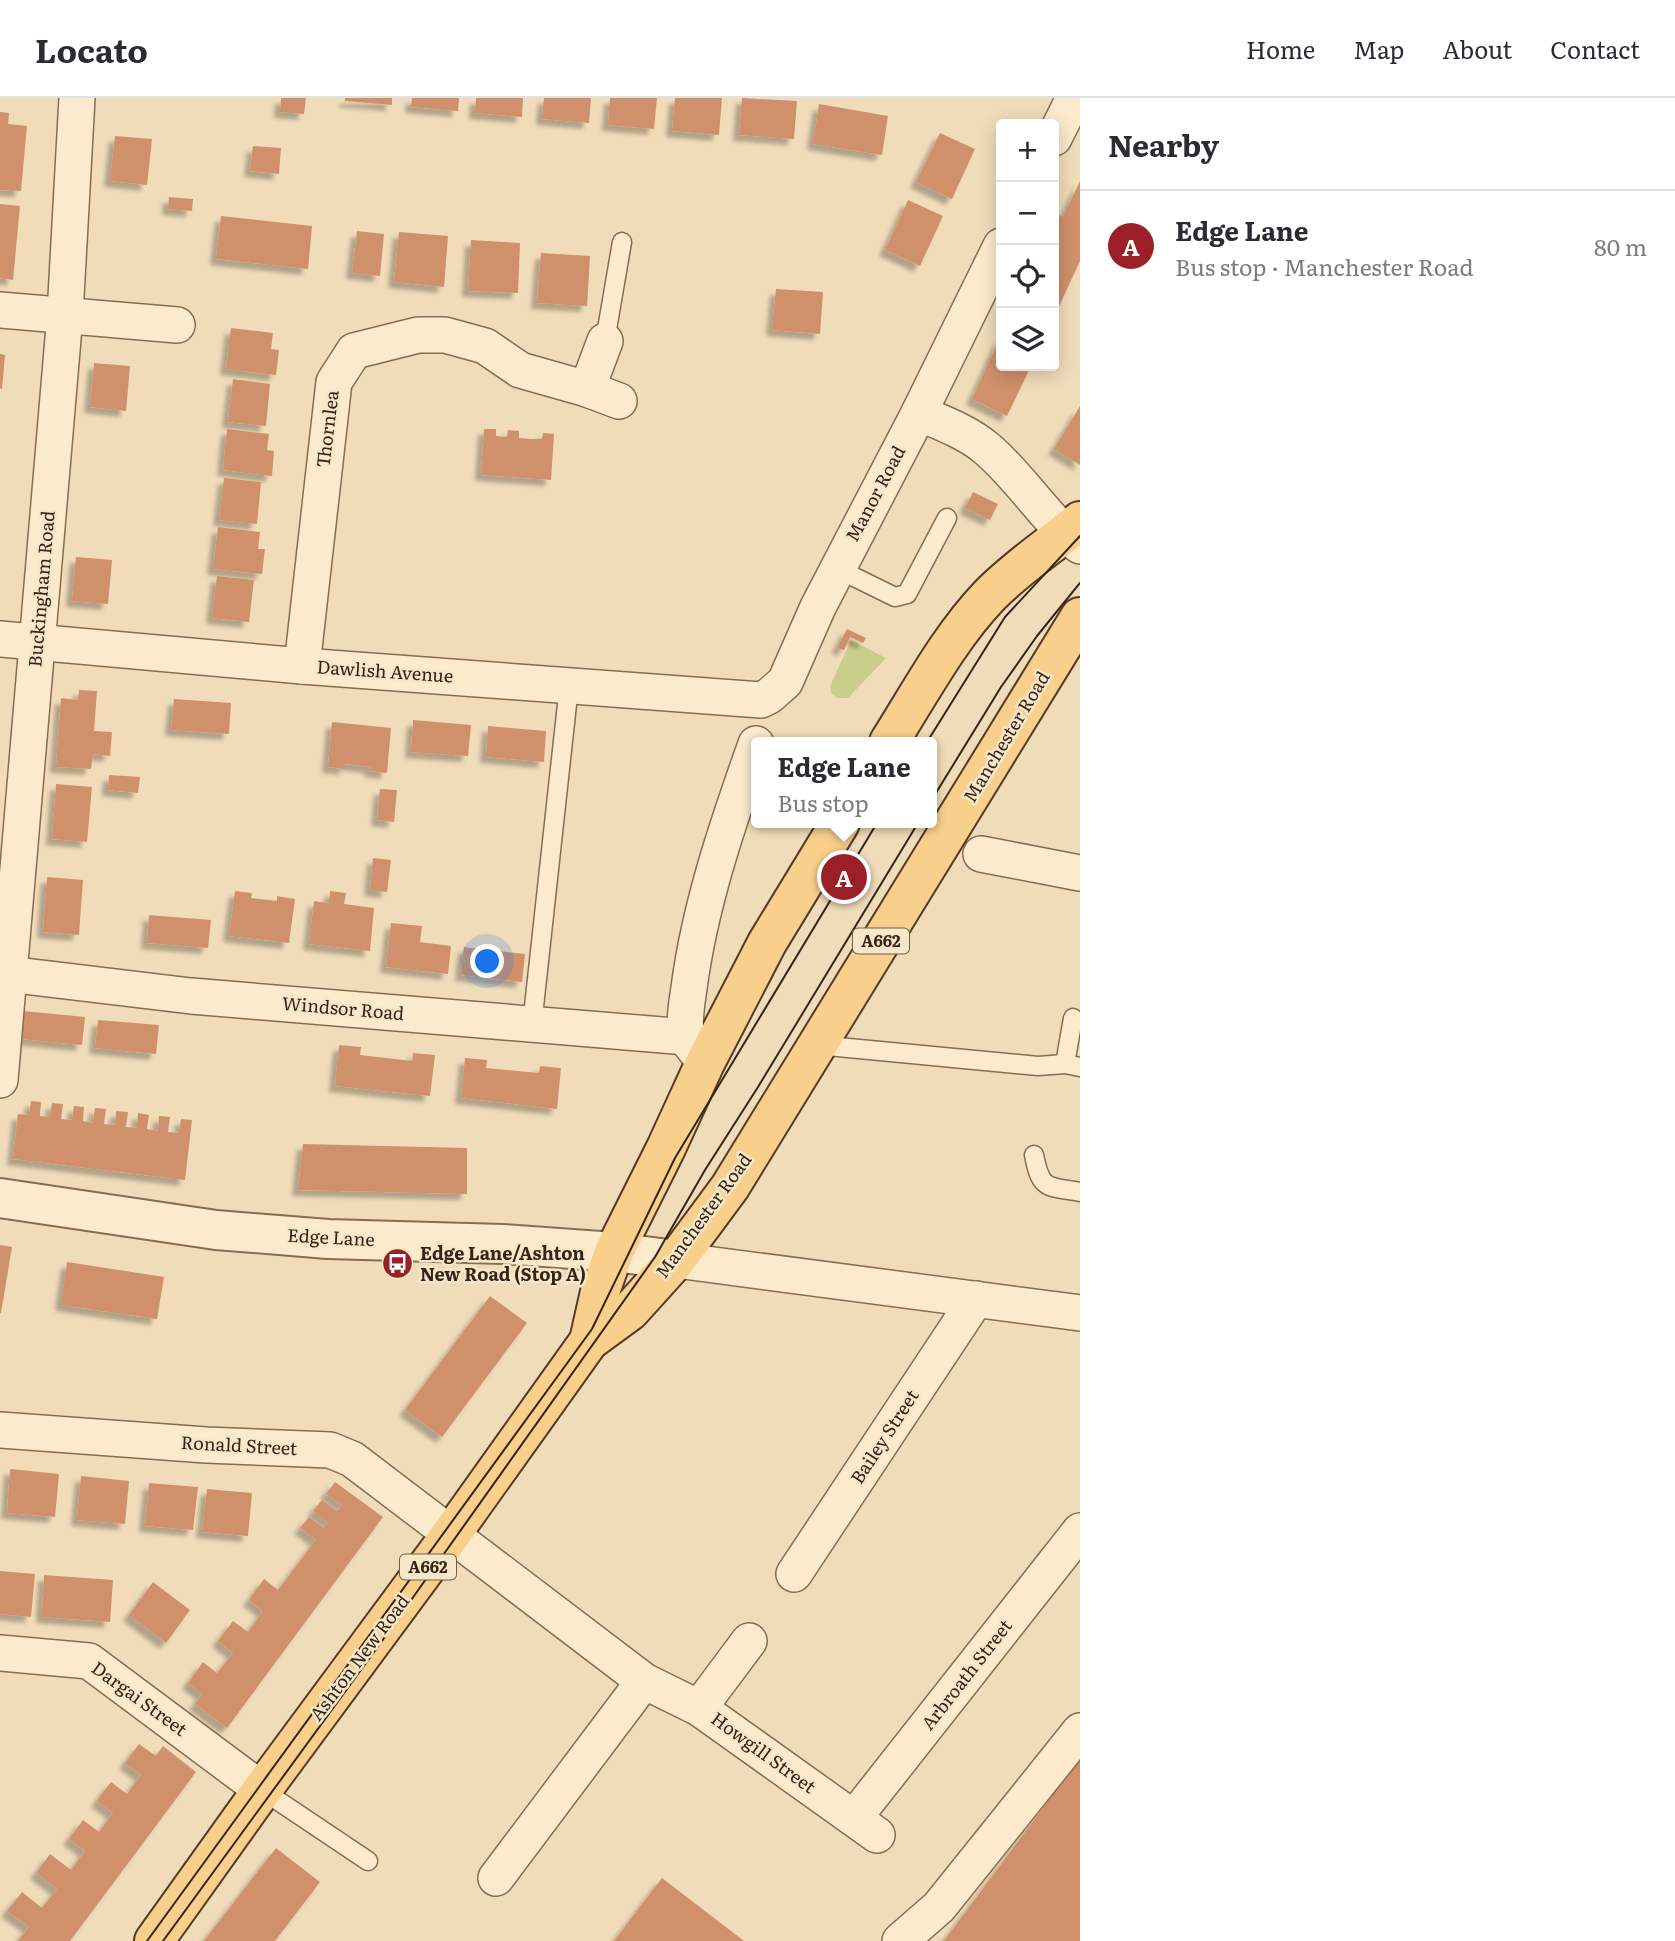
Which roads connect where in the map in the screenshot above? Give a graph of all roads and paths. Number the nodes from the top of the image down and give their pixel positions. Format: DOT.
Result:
graph roads {
  1 [pos="77,98"];
  2 [pos="1074,98"];
  3 [pos="1059,128"];
  4 [pos="622,242"];
  5 [pos="996,256"];
  6 [pos="0,310"];
  7 [pos="65,315"];
  8 [pos="177,325"];
  9 [pos="605,341"];
  10 [pos="919,413"];
  11 [pos="947,518"];
  12 [pos="1075,533"];
  13 [pos="838,569"];
  14 [pos="1080,617"];
  15 [pos="0,639"];
  16 [pos="37,642"];
  17 [pos="302,666"];
  18 [pos="569,686"];
  19 [pos="769,696"];
  20 [pos="759,737"];
  21 [pos="893,737"];
  22 [pos="751,760"];
  23 [pos="837,828"];
  24 [pos="981,854"];
  25 [pos="1080,873"];
  26 [pos="4,974"];
  27 [pos="1073,1018"];
  28 [pos="532,1025"];
  29 [pos="817,1045"];
  30 [pos="696,1050"];
  31 [pos="1073,1066"];
  32 [pos="0,1080"];
  33 [pos="1034,1155"];
  34 [pos="1080,1192"];
  35 [pos="0,1198"];
  36 [pos="614,1252"];
  37 [pos="676,1260"];
  38 [pos="976,1299"];
  39 [pos="1080,1313"];
  40 [pos="589,1341"];
  41 [pos="0,1430"];
  42 [pos="1080,1531"];
  43 [pos="452,1533"];
  44 [pos="794,1574"];
  45 [pos="749,1641"];
  46 [pos="0,1653"];
  47 [pos="644,1681"];
  48 [pos="699,1707"];
  49 [pos="1080,1731"];
  50 [pos="262,1790"];
  51 [pos="865,1826"];
  52 [pos="368,1861"];
  53 [pos="496,1878"];
  54 [pos="154,1941"];
  55 [pos="900,1941"];
  1 -- 7 [label="street, Buckingham Road"];
  2 -- 3 [label="street"];
  4 -- 9 [label="lane"];
  5 -- 10 [label="street, Manor Road"];
  6 -- 7 [label="street"];
  7 -- 8 [label="street"];
  7 -- 16 [label="street, Buckingham Road"];
  9 -- 17 [label="street, Thornlea"];
  10 -- 12 [label="street"];
  10 -- 13 [label="street, Manor Road"];
  11 -- 13 [label="lane"];
  12 -- 21 [label="main road"];
  13 -- 19 [label="street, Manor Road"];
  14 -- 29 [label="main road, Manchester Road / A662"];
  15 -- 16 [label="street, Dawlish Avenue"];
  16 -- 17 [label="street, Dawlish Avenue"];
  16 -- 26 [label="street, Buckingham Road"];
  17 -- 18 [label="street, Dawlish Avenue"];
  18 -- 19 [label="street, Dawlish Avenue"];
  18 -- 28 [label="lane"];
  19 -- 20 [label="street, Manor Road"];
  22 -- 30 [label="street, Manor Road"];
  23 -- 30 [label="main road, A662"];
  24 -- 25 [label="street"];
  26 -- 28 [label="street, Windsor Road"];
  26 -- 32 [label="street, Buckingham Road"];
  27 -- 31 [label="lane"];
  28 -- 30 [label="street, Windsor Road"];
  29 -- 31 [label="lane"];
  29 -- 37 [label="main road, Manchester Road / A662"];
  30 -- 36 [label="main road, A662"];
  33 -- 34 [label="lane"];
  35 -- 36 [label="street, Edge Lane"];
  36 -- 37 [label="street, Edge Lane"];
  36 -- 40 [label="main road, A662"];
  37 -- 38 [label="street, Edge Lane"];
  37 -- 40 [label="main road, Manchester Road / A662"];
  38 -- 39 [label="street, Edge Lane"];
  38 -- 44 [label="street, Bailey Street"];
  40 -- 43 [label="main road, Ashton New Road / A662"];
  41 -- 43 [label="street, Ronald Street"];
  42 -- 51 [label="street, Arbroath Street"];
  43 -- 47 [label="street, Ronald Street"];
  43 -- 50 [label="main road, Ashton New Road / A662"];
  45 -- 48 [label="street"];
  46 -- 50 [label="street, Dargai Street"];
  47 -- 48 [label="street, Howgill Street"];
  47 -- 53 [label="street"];
  48 -- 51 [label="street, Howgill Street"];
  49 -- 55 [label="street"];
  50 -- 52 [label="lane"];
  50 -- 54 [label="main road, Ashton New Road / A662"];
}
